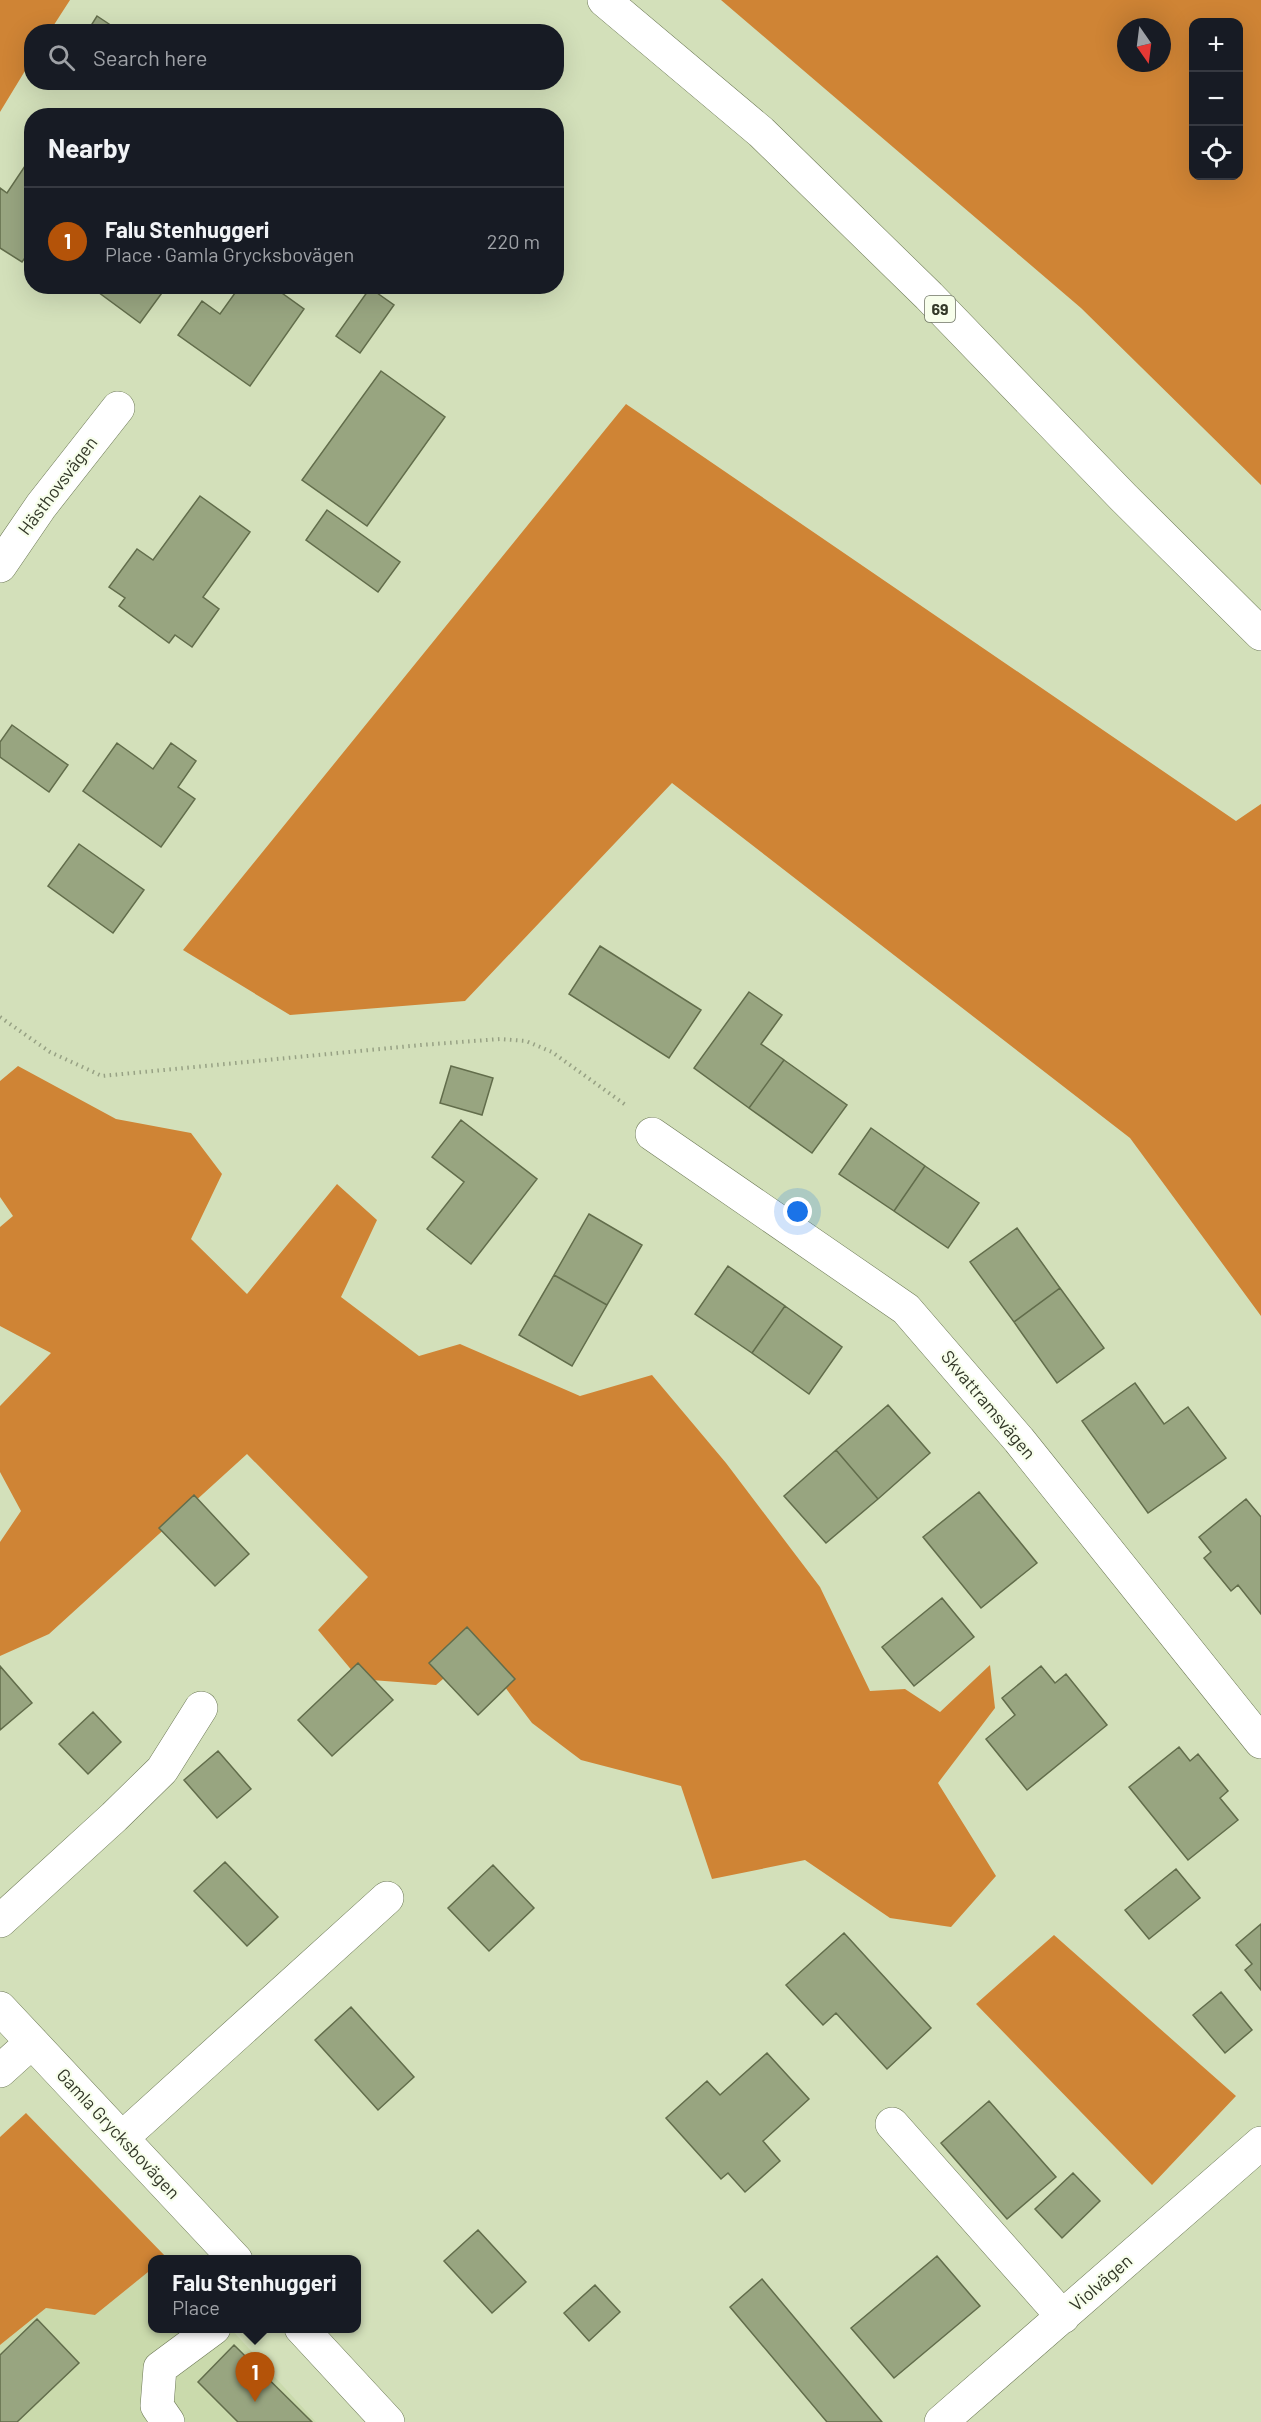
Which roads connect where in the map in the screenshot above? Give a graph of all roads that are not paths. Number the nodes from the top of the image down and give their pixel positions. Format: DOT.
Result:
graph roads {
  1 [pos="604,0"];
  2 [pos="118,408"];
  3 [pos="0,566"];
  4 [pos="1261,634"];
  5 [pos="652,1134"];
  6 [pos="201,1708"];
  7 [pos="1261,1742"];
  8 [pos="387,1898"];
  9 [pos="0,1921"];
  10 [pos="0,2008"];
  11 [pos="32,2042"];
  12 [pos="0,2071"];
  13 [pos="892,2124"];
  14 [pos="122,2138"];
  15 [pos="1261,2143"];
  16 [pos="232,2255"];
  17 [pos="1063,2317"];
  18 [pos="207,2333"];
  19 [pos="306,2333"];
  20 [pos="168,2422"];
  21 [pos="388,2422"];
  22 [pos="941,2422"];
  1 -- 4 [label="street, 69"];
  2 -- 3 [label="street, Hästhovsvägen"];
  5 -- 7 [label="street, Skvattramsvägen"];
  6 -- 9 [label="street"];
  8 -- 14 [label="street"];
  10 -- 11 [label="street, Gamla Grycksbovägen"];
  11 -- 12 [label="street"];
  11 -- 14 [label="street, Gamla Grycksbovägen"];
  13 -- 17 [label="street"];
  14 -- 16 [label="street, Gamla Grycksbovägen"];
  15 -- 17 [label="street, Violvägen"];
  17 -- 22 [label="street, Violvägen"];
  18 -- 20 [label="street"];
  19 -- 21 [label="street"];
}
